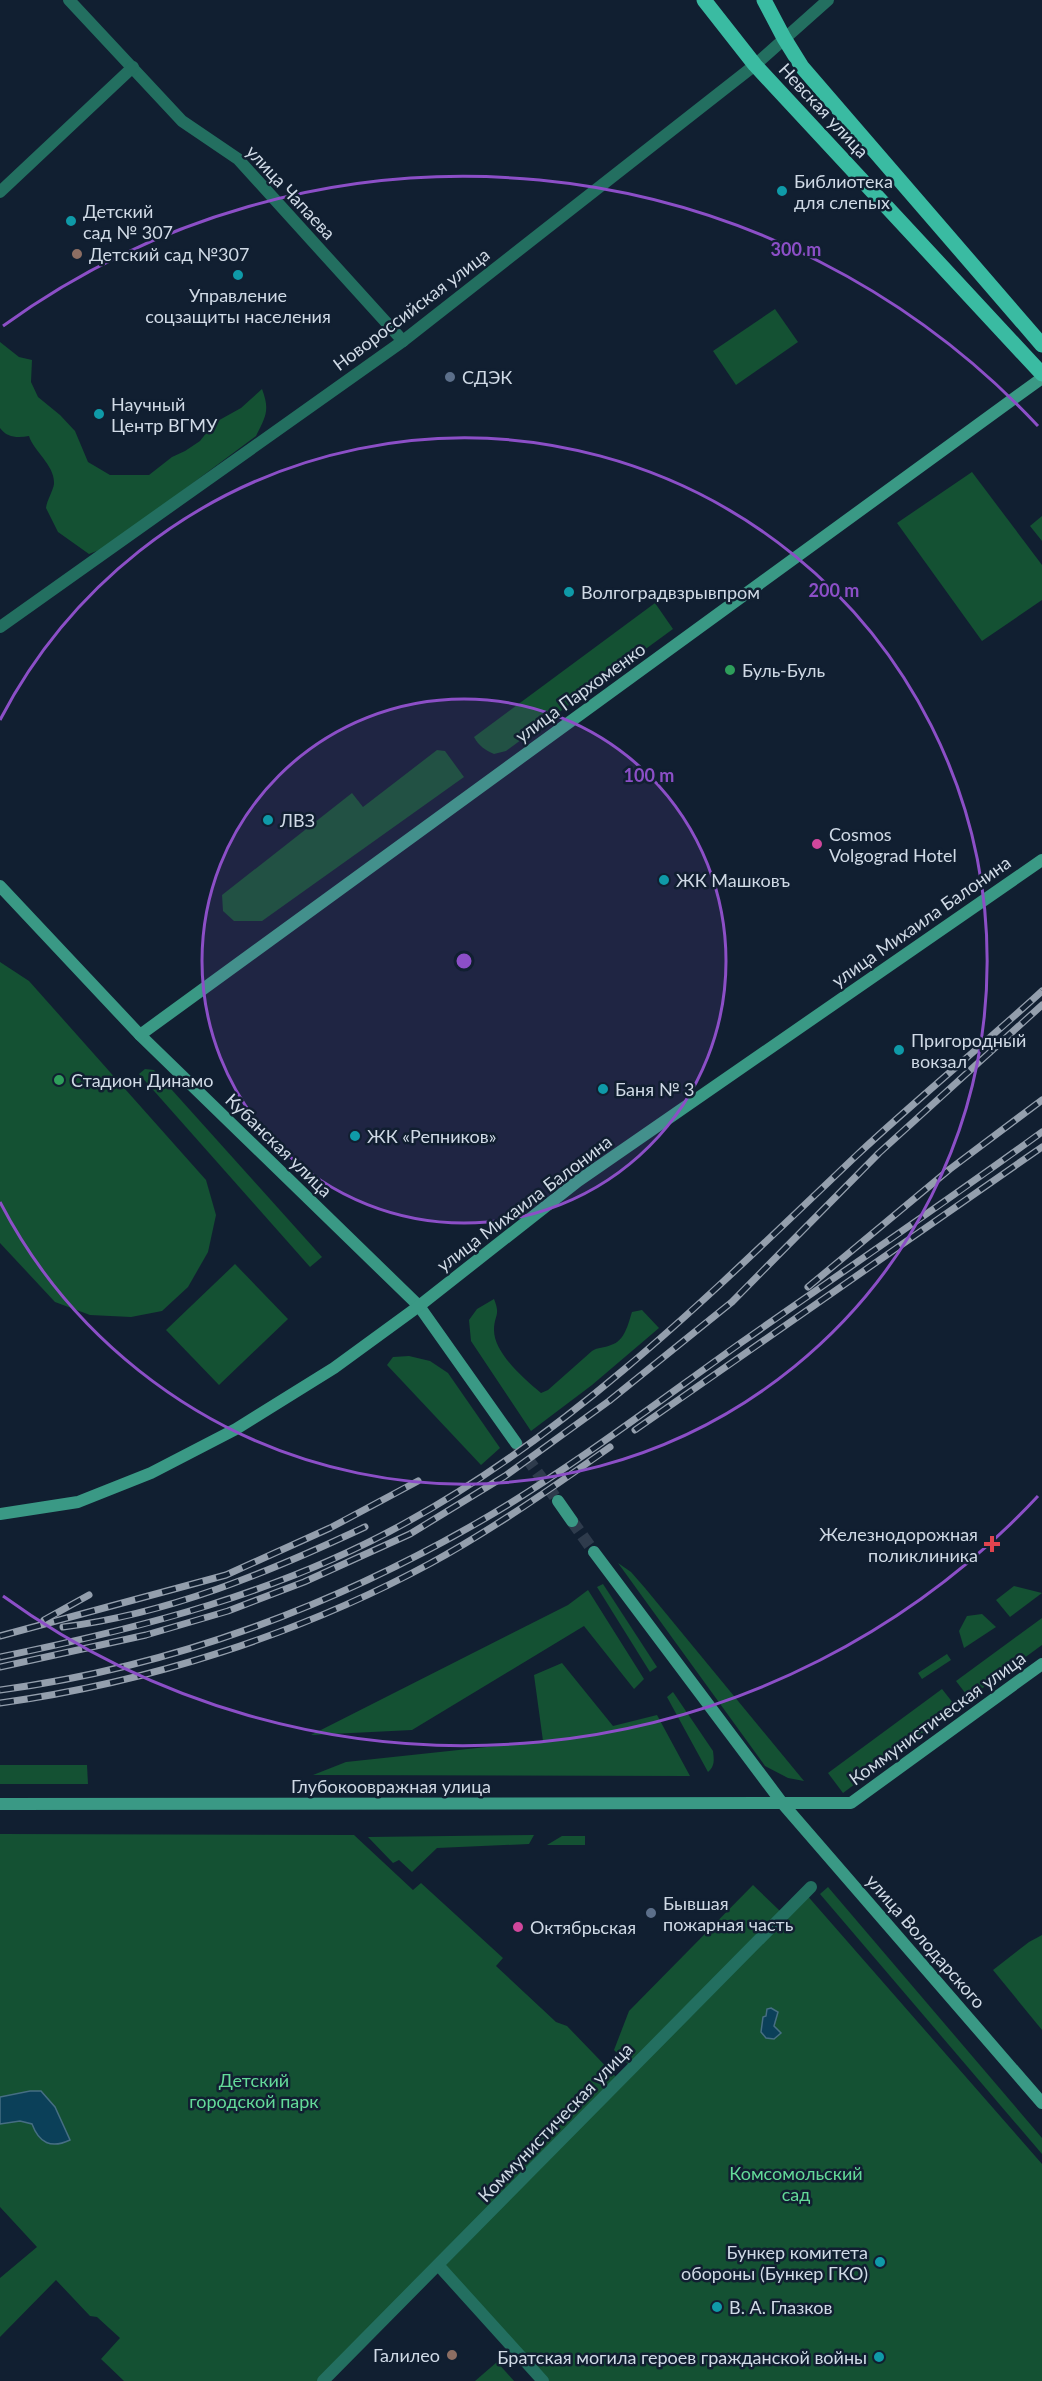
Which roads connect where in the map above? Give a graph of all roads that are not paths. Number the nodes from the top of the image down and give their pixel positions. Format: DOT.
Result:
graph roads {
  1 [pos="69,0"];
  2 [pos="704,0"];
  3 [pos="764,0"];
  4 [pos="828,0"];
  5 [pos="784,38"];
  6 [pos="755,65"];
  7 [pos="133,67"];
  8 [pos="0,192"];
  9 [pos="403,341"];
  10 [pos="1042,345"];
  11 [pos="1042,376"];
  12 [pos="0,627"];
  13 [pos="1042,860"];
  14 [pos="0,886"];
  15 [pos="140,1035"];
  16 [pos="419,1306"];
  17 [pos="516,1443"];
  18 [pos="558,1501"];
  19 [pos="0,1514"];
  20 [pos="572,1521"];
  21 [pos="594,1552"];
  22 [pos="1042,1664"];
  23 [pos="0,1804"];
  24 [pos="783,1804"];
  25 [pos="811,1887"];
  26 [pos="1042,2103"];
  27 [pos="439,2266"];
  28 [pos="323,2381"];
  29 [pos="543,2381"];
  1 -- 7 [label="street, улица Чапаева"];
  2 -- 6 [label="main road, Невская улица"];
  3 -- 5 [label="main road, Невская улица"];
  4 -- 5 [label="street, Новороссийская улица"];
  5 -- 6 [label="street, Новороссийская улица"];
  5 -- 10 [label="main road, Невская улица"];
  6 -- 9 [label="street, Новороссийская улица"];
  6 -- 11 [label="main road, Невская улица"];
  7 -- 8 [label="street"];
  7 -- 9 [label="street, улица Чапаева"];
  9 -- 12 [label="street, Новороссийская улица"];
  11 -- 15 [label="main road, улица Пархоменко"];
  13 -- 16 [label="main road, улица Михаила Балонина"];
  14 -- 15 [label="main road, Кубанская улица"];
  15 -- 16 [label="main road, Кубанская улица"];
  16 -- 17 [label="main road, Кубанская улица"];
  16 -- 19 [label="main road, улица Михаила Балонина"];
  18 -- 20 [label="main road"];
  21 -- 24 [label="main road, улица Володарского"];
  22 -- 24 [label="main road, Коммунистическая улица"];
  23 -- 24 [label="main road, Глубокоовражная улица"];
  24 -- 26 [label="main road, улица Володарского"];
  25 -- 27 [label="street, Коммунистическая улица"];
  27 -- 28 [label="street, Коммунистическая улица"];
  27 -- 29 [label="street"];
}
